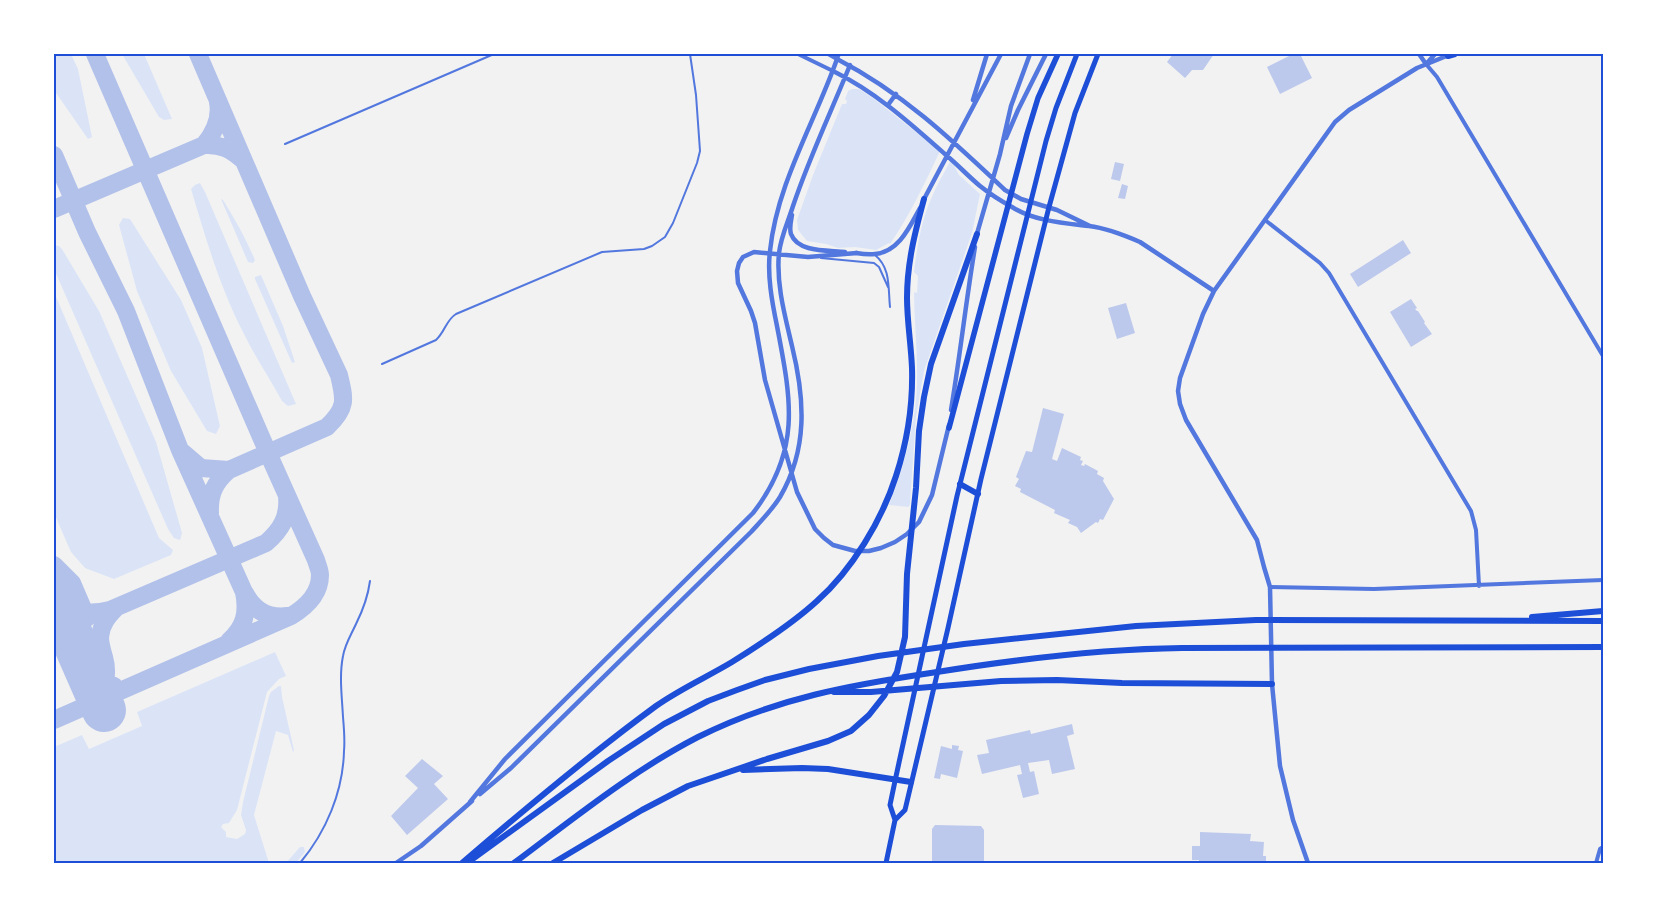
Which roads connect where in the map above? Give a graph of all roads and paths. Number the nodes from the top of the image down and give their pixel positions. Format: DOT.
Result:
graph roads {
  1 [pos="494,54"];
  2 [pos="690,54"];
  3 [pos="798,54"];
  4 [pos="828,54"];
  5 [pos="987,54"];
  6 [pos="1001,54"];
  7 [pos="1030,54"];
  8 [pos="1046,54"];
  9 [pos="1058,54"];
  10 [pos="1076,54"];
  11 [pos="1098,54"];
  12 [pos="1419,54"];
  13 [pos="1435,54"];
  14 [pos="1451,54"];
  15 [pos="838,56"];
  16 [pos="1426,64"];
  17 [pos="850,65"];
  18 [pos="833,71"];
  19 [pos="845,77"];
  20 [pos="896,94"];
  21 [pos="888,105"];
  22 [pos="970,109"];
  23 [pos="286,144"];
  24 [pos="1000,154"];
  25 [pos="924,199"];
  26 [pos="1030,202"];
  27 [pos="1049,208"];
  28 [pos="792,209"];
  29 [pos="1027,214"];
  30 [pos="1046,220"];
  31 [pos="1265,220"];
  32 [pos="1090,226"];
  33 [pos="977,234"];
  34 [pos="770,253"];
  35 [pos="857,253"];
  36 [pos="779,254"];
  37 [pos="875,254"];
  38 [pos="808,257"];
  39 [pos="888,287"];
  40 [pos="1214,291"];
  41 [pos="890,308"];
  42 [pos="1603,356"];
  43 [pos="382,364"];
  44 [pos="948,428"];
  45 [pos="960,484"];
  46 [pos="978,494"];
  47 [pos="1603,580"];
  48 [pos="370,581"];
  49 [pos="1479,586"];
  50 [pos="1270,587"];
  51 [pos="1603,611"];
  52 [pos="1489,620"];
  53 [pos="1603,621"];
  54 [pos="636,629"];
  55 [pos="644,637"];
  56 [pos="1603,647"];
  57 [pos="1272,684"];
  58 [pos="820,692"];
  59 [pos="736,770"];
  60 [pos="894,781"];
  61 [pos="911,782"];
  62 [pos="470,802"];
  63 [pos="895,820"];
  64 [pos="1603,847"];
  65 [pos="300,863"];
  66 [pos="396,863"];
  67 [pos="462,863"];
  68 [pos="467,863"];
  69 [pos="514,863"];
  70 [pos="552,863"];
  71 [pos="886,863"];
  72 [pos="1308,863"];
  73 [pos="1596,863"];
  1 -- 23 [label="lane"];
  2 -- 43 [label="lane"];
  3 -- 18 [label="street"];
  4 -- 15 [label="street"];
  5 -- 22 [label="street"];
  6 -- 22 [label="street"];
  7 -- 24 [label="street"];
  8 -- 24 [label="street"];
  9 -- 44 [label="highway"];
  10 -- 26 [label="main road"];
  11 -- 27 [label="main road"];
  12 -- 16 [label="street"];
  13 -- 16 [label="street"];
  14 -- 16 [label="street"];
  15 -- 17 [label="street"];
  15 -- 18 [label="street"];
  16 -- 31 [label="street"];
  16 -- 42 [label="street"];
  17 -- 19 [label="street"];
  17 -- 20 [label="street"];
  18 -- 19 [label="street"];
  18 -- 34 [label="street"];
  19 -- 21 [label="street"];
  19 -- 28 [label="street"];
  20 -- 21 [label="street"];
  20 -- 26 [label="street"];
  21 -- 29 [label="street"];
  22 -- 25 [label="street"];
  24 -- 33 [label="street"];
  25 -- 37 [label="street"];
  25 -- 67 [label="highway"];
  26 -- 27 [label="street"];
  26 -- 29 [label="main road"];
  27 -- 30 [label="main road"];
  27 -- 32 [label="street"];
  28 -- 35 [label="street"];
  28 -- 36 [label="street"];
  29 -- 30 [label="street"];
  29 -- 45 [label="main road"];
  30 -- 32 [label="street"];
  30 -- 46 [label="main road"];
  31 -- 40 [label="street"];
  31 -- 49 [label="street"];
  32 -- 40 [label="street"];
  33 -- 44 [label="street"];
  33 -- 59 [label="highway"];
  34 -- 36 [label="street"];
  34 -- 44 [label="street"];
  34 -- 54 [label="street"];
  35 -- 37 [label="street"];
  35 -- 38 [label="street"];
  36 -- 38 [label="street"];
  36 -- 55 [label="street"];
  37 -- 39 [label="lane"];
  38 -- 39 [label="lane"];
  39 -- 41 [label="lane"];
  40 -- 50 [label="street"];
  45 -- 46 [label="highway"];
  45 -- 60 [label="main road"];
  46 -- 61 [label="main road"];
  47 -- 49 [label="street"];
  48 -- 65 [label="lane"];
  49 -- 50 [label="street"];
  50 -- 57 [label="street"];
  51 -- 52 [label="highway"];
  52 -- 53 [label="highway"];
  52 -- 68 [label="highway"];
  54 -- 55 [label="street"];
  54 -- 62 [label="street"];
  55 -- 62 [label="street"];
  56 -- 58 [label="highway"];
  57 -- 58 [label="highway"];
  57 -- 72 [label="street"];
  58 -- 69 [label="highway"];
  59 -- 60 [label="highway"];
  59 -- 70 [label="highway"];
  60 -- 61 [label="highway"];
  60 -- 63 [label="main road"];
  61 -- 63 [label="main road"];
  62 -- 66 [label="street"];
  63 -- 71 [label="main road"];
  64 -- 73 [label="street"];
}
